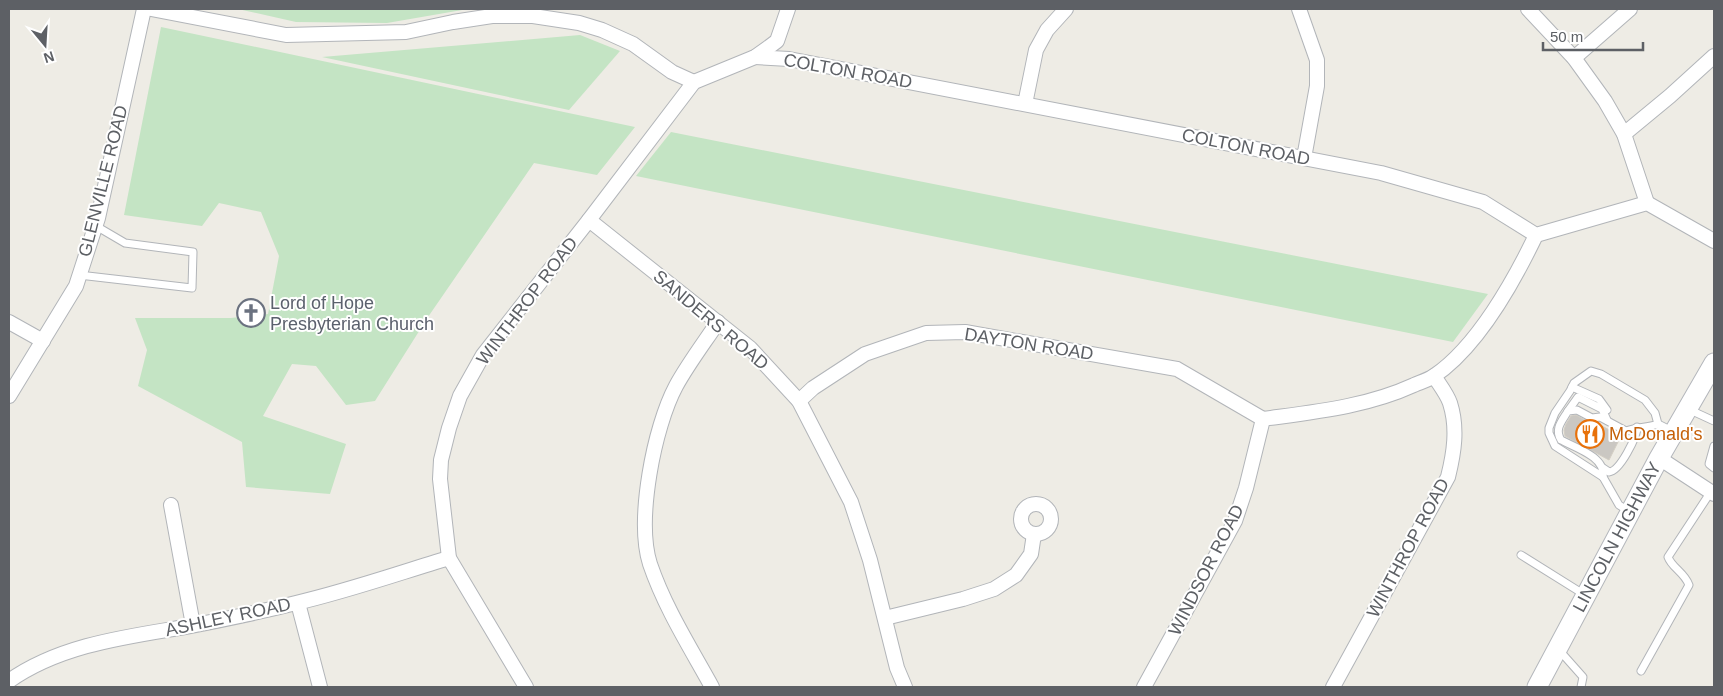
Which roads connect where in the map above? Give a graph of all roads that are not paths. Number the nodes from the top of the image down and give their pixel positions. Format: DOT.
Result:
graph roads {
  1 [pos="144,9"];
  2 [pos="151,9"];
  3 [pos="788,9"];
  4 [pos="1066,9"];
  5 [pos="1299,9"];
  6 [pos="1528,9"];
  7 [pos="1630,9"];
  8 [pos="1714,56"];
  9 [pos="755,57"];
  10 [pos="1574,58"];
  11 [pos="694,82"];
  12 [pos="1025,104"];
  13 [pos="1624,134"];
  14 [pos="1304,158"];
  15 [pos="1647,203"];
  16 [pos="589,220"];
  17 [pos="96,226"];
  18 [pos="1536,235"];
  19 [pos="1714,241"];
  20 [pos="79,275"];
  21 [pos="9,322"];
  22 [pos="718,322"];
  23 [pos="43,341"];
  24 [pos="1714,363"];
  25 [pos="1434,376"];
  26 [pos="1572,387"];
  27 [pos="9,396"];
  28 [pos="799,401"];
  29 [pos="1688,409"];
  30 [pos="1568,411"];
  31 [pos="1263,419"];
  32 [pos="1608,420"];
  33 [pos="1714,421"];
  34 [pos="1637,427"];
  35 [pos="1666,428"];
  36 [pos="1714,446"];
  37 [pos="1660,458"];
  38 [pos="1603,468"];
  39 [pos="1714,468"];
  40 [pos="1604,477"];
  41 [pos="1713,491"];
  42 [pos="171,505"];
  43 [pos="1630,512"];
  44 [pos="1034,534"];
  45 [pos="1521,555"];
  46 [pos="449,558"];
  47 [pos="1585,595"];
  48 [pos="298,603"];
  49 [pos="885,618"];
  50 [pos="193,625"];
  51 [pos="1558,648"];
  52 [pos="1640,671"];
  53 [pos="9,681"];
  54 [pos="14,687"];
  55 [pos="320,687"];
  56 [pos="526,687"];
  57 [pos="712,687"];
  58 [pos="906,687"];
  59 [pos="1144,687"];
  60 [pos="1333,687"];
  61 [pos="1537,687"];
  62 [pos="1581,687"];
  1 -- 17 [label="street, GLENVILLE ROAD"];
  2 -- 11 [label="street"];
  3 -- 9 [label="street"];
  4 -- 12 [label="street"];
  5 -- 14 [label="street"];
  6 -- 10 [label="street"];
  7 -- 10 [label="street"];
  8 -- 13 [label="street"];
  9 -- 11 [label="street"];
  9 -- 12 [label="street, COLTON ROAD"];
  10 -- 13 [label="street"];
  11 -- 16 [label="street, WINTHROP ROAD"];
  12 -- 14 [label="street, COLTON ROAD"];
  13 -- 15 [label="street"];
  14 -- 18 [label="street, COLTON ROAD"];
  15 -- 18 [label="street"];
  15 -- 19 [label="street"];
  16 -- 22 [label="street, SANDERS ROAD"];
  16 -- 46 [label="street, WINTHROP ROAD"];
  17 -- 20 [label="street, GLENVILLE ROAD"];
  17 -- 20 [label="lane"];
  18 -- 25 [label="street"];
  20 -- 23 [label="street, GLENVILLE ROAD"];
  21 -- 23 [label="street"];
  22 -- 28 [label="street, SANDERS ROAD"];
  22 -- 57 [label="street"];
  23 -- 27 [label="street, GLENVILLE ROAD"];
  24 -- 29 [label="main road, LINCOLN HIGHWAY"];
  25 -- 31 [label="street"];
  25 -- 60 [label="street, WINTHROP ROAD"];
  26 -- 32 [label="lane"];
  26 -- 35 [label="lane"];
  26 -- 40 [label="lane"];
  28 -- 31 [label="street, DAYTON ROAD"];
  28 -- 49 [label="street, SANDERS ROAD"];
  29 -- 33 [label="lane"];
  29 -- 35 [label="main road, LINCOLN HIGHWAY"];
  30 -- 32 [label="lane"];
  30 -- 32 [label="lane"];
  30 -- 38 [label="lane"];
  31 -- 59 [label="street, WINDSOR ROAD"];
  32 -- 34 [label="lane"];
  34 -- 35 [label="lane"];
  34 -- 38 [label="lane"];
  35 -- 37 [label="main road, LINCOLN HIGHWAY"];
  36 -- 39 [label="lane"];
  37 -- 41 [label="street"];
  37 -- 43 [label="main road, LINCOLN HIGHWAY"];
  38 -- 40 [label="lane"];
  40 -- 43 [label="lane"];
  41 -- 52 [label="lane"];
  42 -- 50 [label="street"];
  43 -- 47 [label="main road, LINCOLN HIGHWAY"];
  44 -- 49 [label="street"];
  45 -- 47 [label="lane"];
  46 -- 48 [label="street, ASHLEY ROAD"];
  46 -- 56 [label="street, WINTHROP ROAD"];
  47 -- 51 [label="main road, LINCOLN HIGHWAY"];
  48 -- 50 [label="street, ASHLEY ROAD"];
  48 -- 55 [label="street"];
  49 -- 58 [label="street, SANDERS ROAD"];
  50 -- 53 [label="street, ASHLEY ROAD"];
  51 -- 61 [label="main road, LINCOLN HIGHWAY"];
  51 -- 62 [label="lane"];
  53 -- 54 [label="street"];
}
